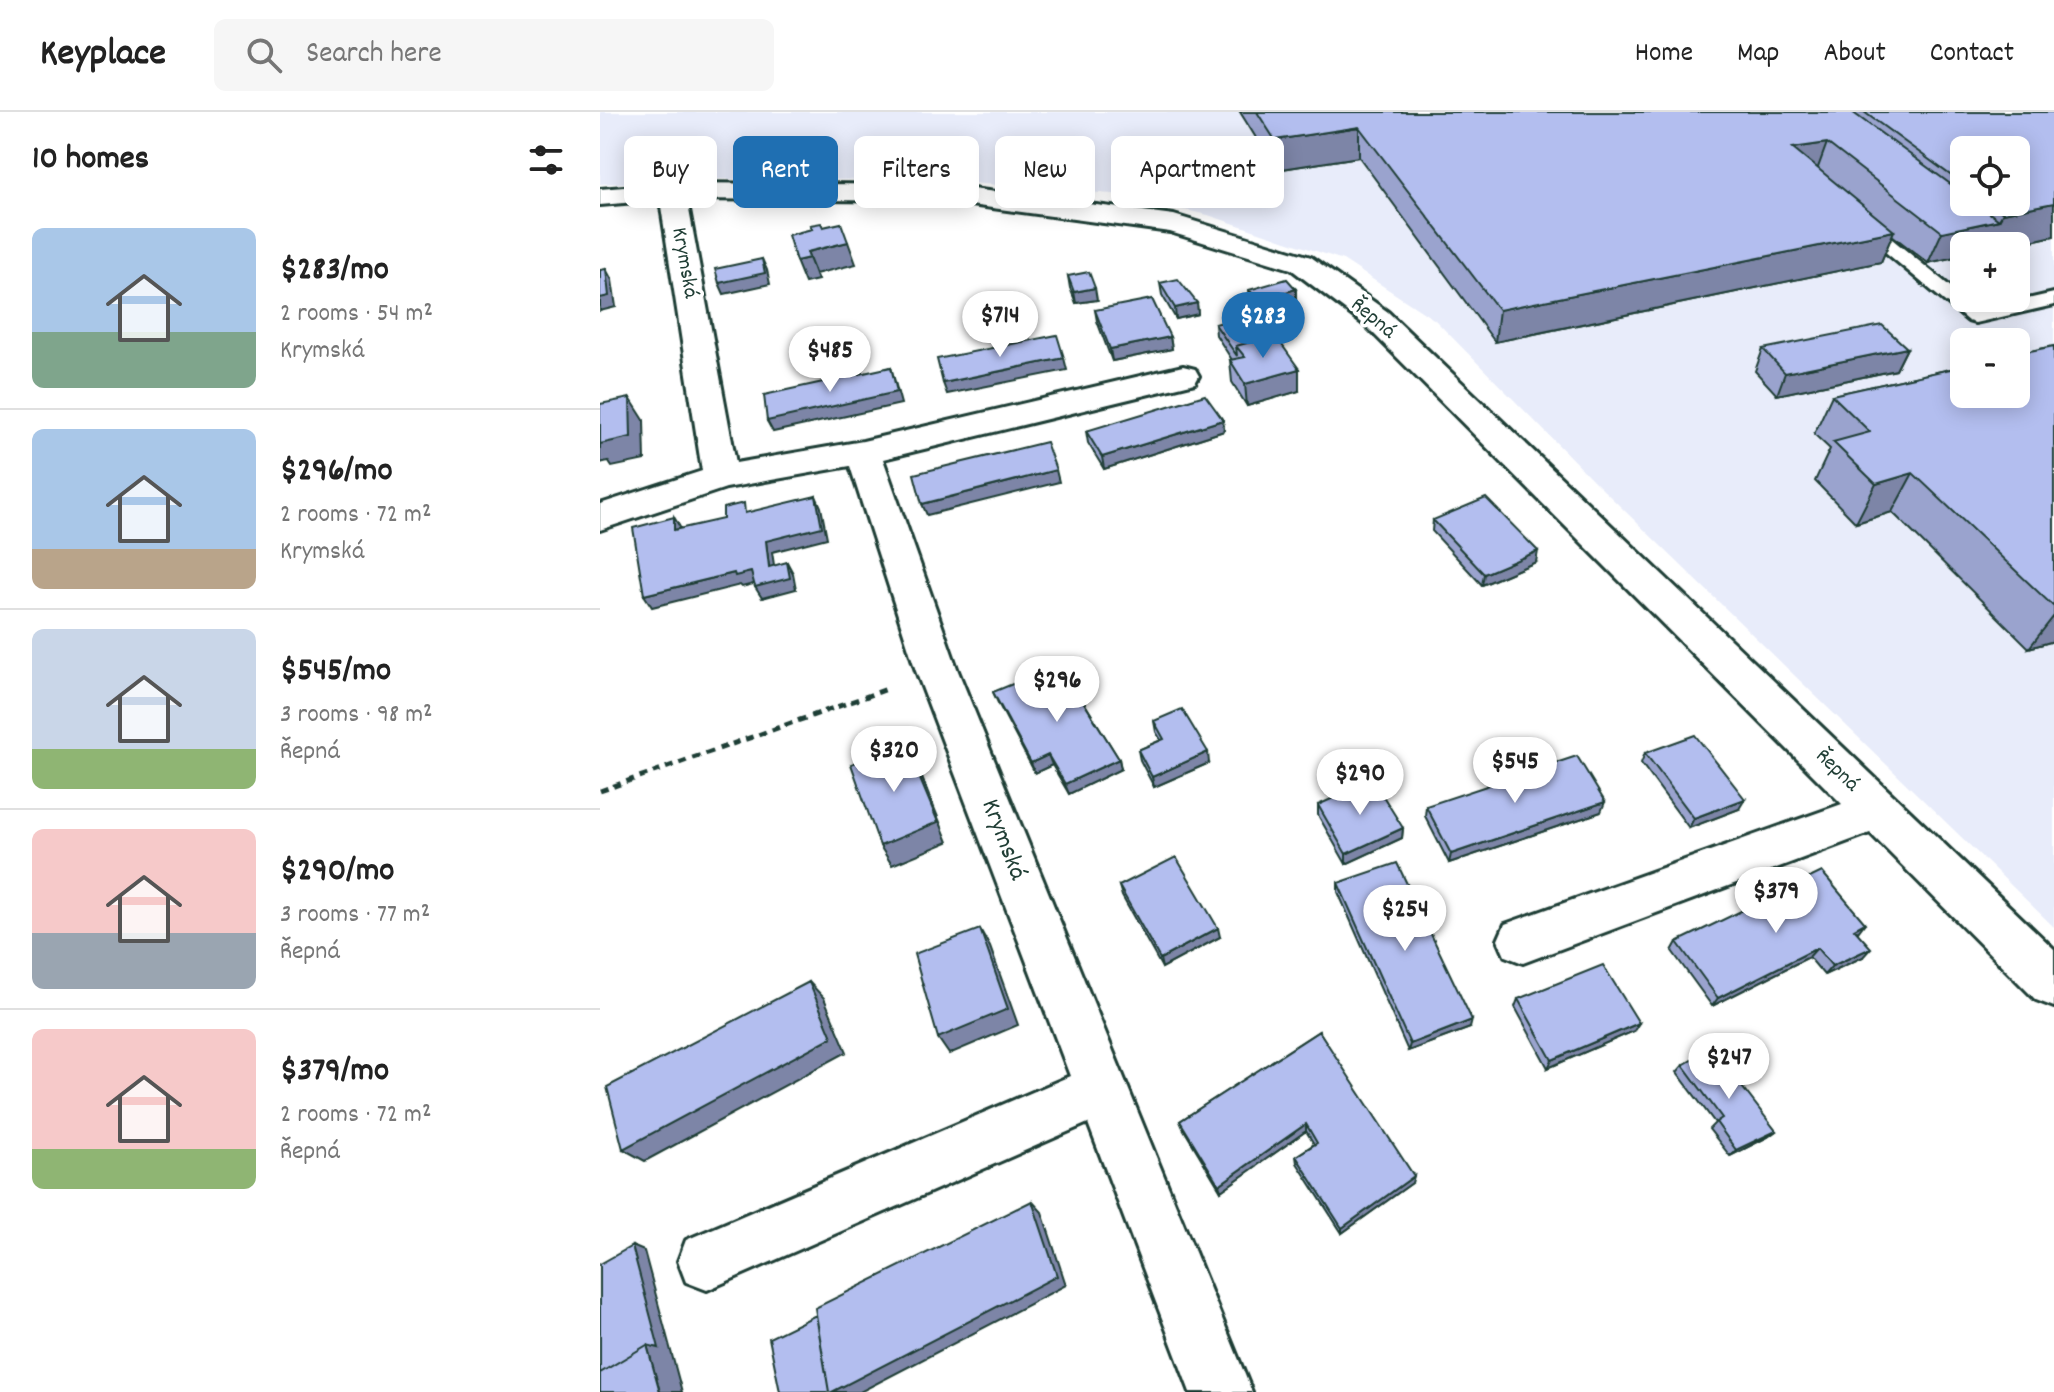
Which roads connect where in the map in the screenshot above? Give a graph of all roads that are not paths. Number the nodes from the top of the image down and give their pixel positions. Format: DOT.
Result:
graph roads {
  1 [pos="717,191"];
  2 [pos="624,195"];
  3 [pos="600,197"];
  4 [pos="675,208"];
  5 [pos="1846,210"];
  6 [pos="2054,299"];
  7 [pos="1183,376"];
  8 [pos="863,452"];
  9 [pos="721,477"];
  10 [pos="600,517"];
  11 [pos="1877,811"];
  12 [pos="1523,940"];
  13 [pos="2054,983"];
  14 [pos="1100,1090"];
  15 [pos="707,1261"];
  16 [pos="1221,1392"];
  1 -- 11 [label="street, Řepná"];
  2 -- 3 [label="street, Řepná"];
  4 -- 9 [label="street, Krymská"];
  5 -- 6 [label="lane"];
  7 -- 8 [label="street"];
  8 -- 9 [label="street"];
  8 -- 14 [label="street, Krymská"];
  9 -- 10 [label="street"];
  11 -- 12 [label="street, Řepná"];
  11 -- 13 [label="street, Řepná"];
  14 -- 15 [label="street"];
  14 -- 16 [label="street, Krymská"];
}
